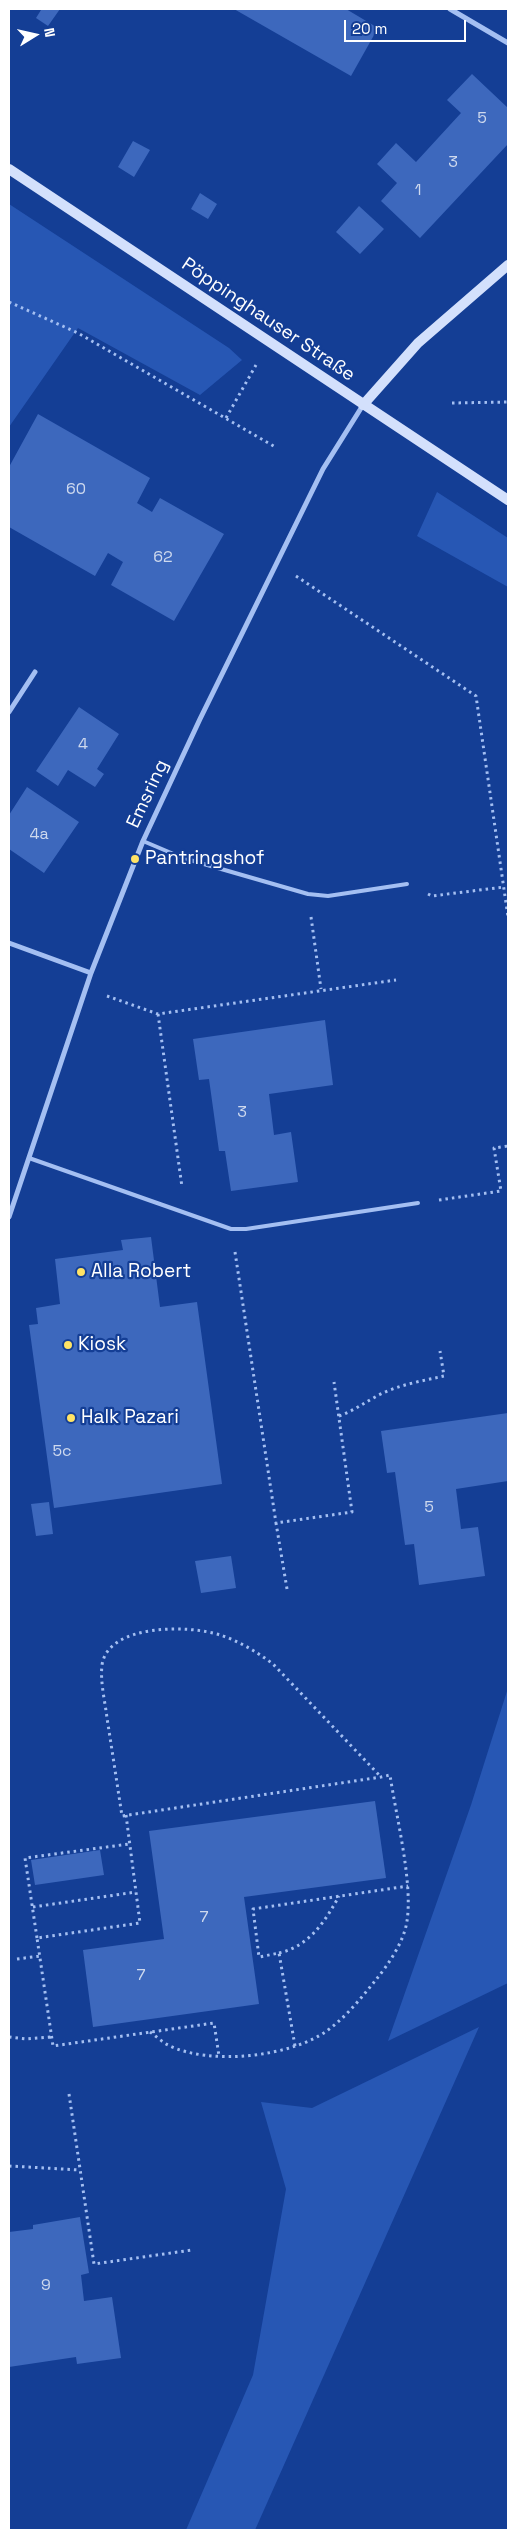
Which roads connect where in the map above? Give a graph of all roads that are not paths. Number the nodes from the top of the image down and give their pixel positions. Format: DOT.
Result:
graph roads {
  1 [pos="450,9"];
  2 [pos="508,43"];
  3 [pos="9,169"];
  4 [pos="508,264"];
  5 [pos="363,405"];
  6 [pos="508,500"];
  7 [pos="35,672"];
  8 [pos="9,712"];
  9 [pos="143,841"];
  10 [pos="407,884"];
  11 [pos="9,943"];
  12 [pos="90,973"];
  13 [pos="29,1158"];
  14 [pos="418,1203"];
  15 [pos="9,1217"];
  1 -- 2 [label="street"];
  3 -- 5 [label="main road, Pöppinghauser Straße"];
  4 -- 5 [label="main road"];
  5 -- 6 [label="main road, Pöppinghauser Straße"];
  5 -- 9 [label="street, Emsring"];
  7 -- 8 [label="street"];
  9 -- 10 [label="lane"];
  9 -- 12 [label="street, Emsring"];
  11 -- 12 [label="street"];
  12 -- 13 [label="street, Emsring"];
  13 -- 14 [label="lane"];
  13 -- 15 [label="street, Emsring"];
}
